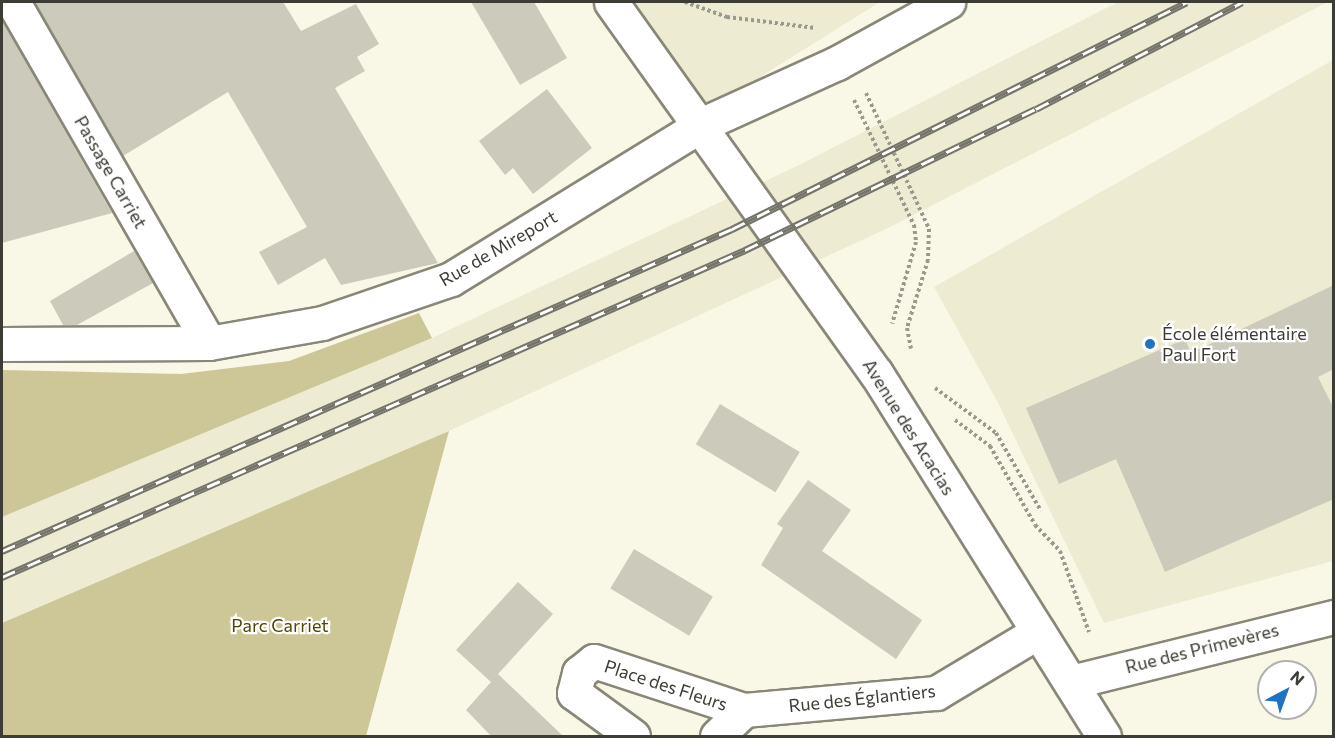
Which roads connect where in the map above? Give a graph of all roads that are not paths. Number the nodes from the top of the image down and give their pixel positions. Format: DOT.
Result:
graph roads {
  1 [pos="13,2"];
  2 [pos="611,2"];
  3 [pos="948,2"];
  4 [pos="703,124"];
  5 [pos="209,343"];
  6 [pos="2,344"];
  7 [pos="1334,617"];
  8 [pos="1038,632"];
  9 [pos="1071,682"];
  10 [pos="744,710"];
  11 [pos="633,736"];
  12 [pos="717,736"];
  13 [pos="1104,736"];
  1 -- 5 [label="street, Passage Carriet"];
  2 -- 4 [label="street, Avenue des Acacias"];
  3 -- 4 [label="street, Rue de Mireport"];
  4 -- 5 [label="street, Rue de Mireport"];
  4 -- 8 [label="street, Avenue des Acacias"];
  5 -- 6 [label="street, Rue de Mireport"];
  7 -- 9 [label="street, Rue des Primevères"];
  8 -- 9 [label="street, Avenue des Acacias"];
  8 -- 10 [label="street, Rue des Églantiers"];
  9 -- 13 [label="street, Avenue des Acacias"];
  10 -- 11 [label="street, Place des Fleurs"];
  10 -- 12 [label="street"];
}
